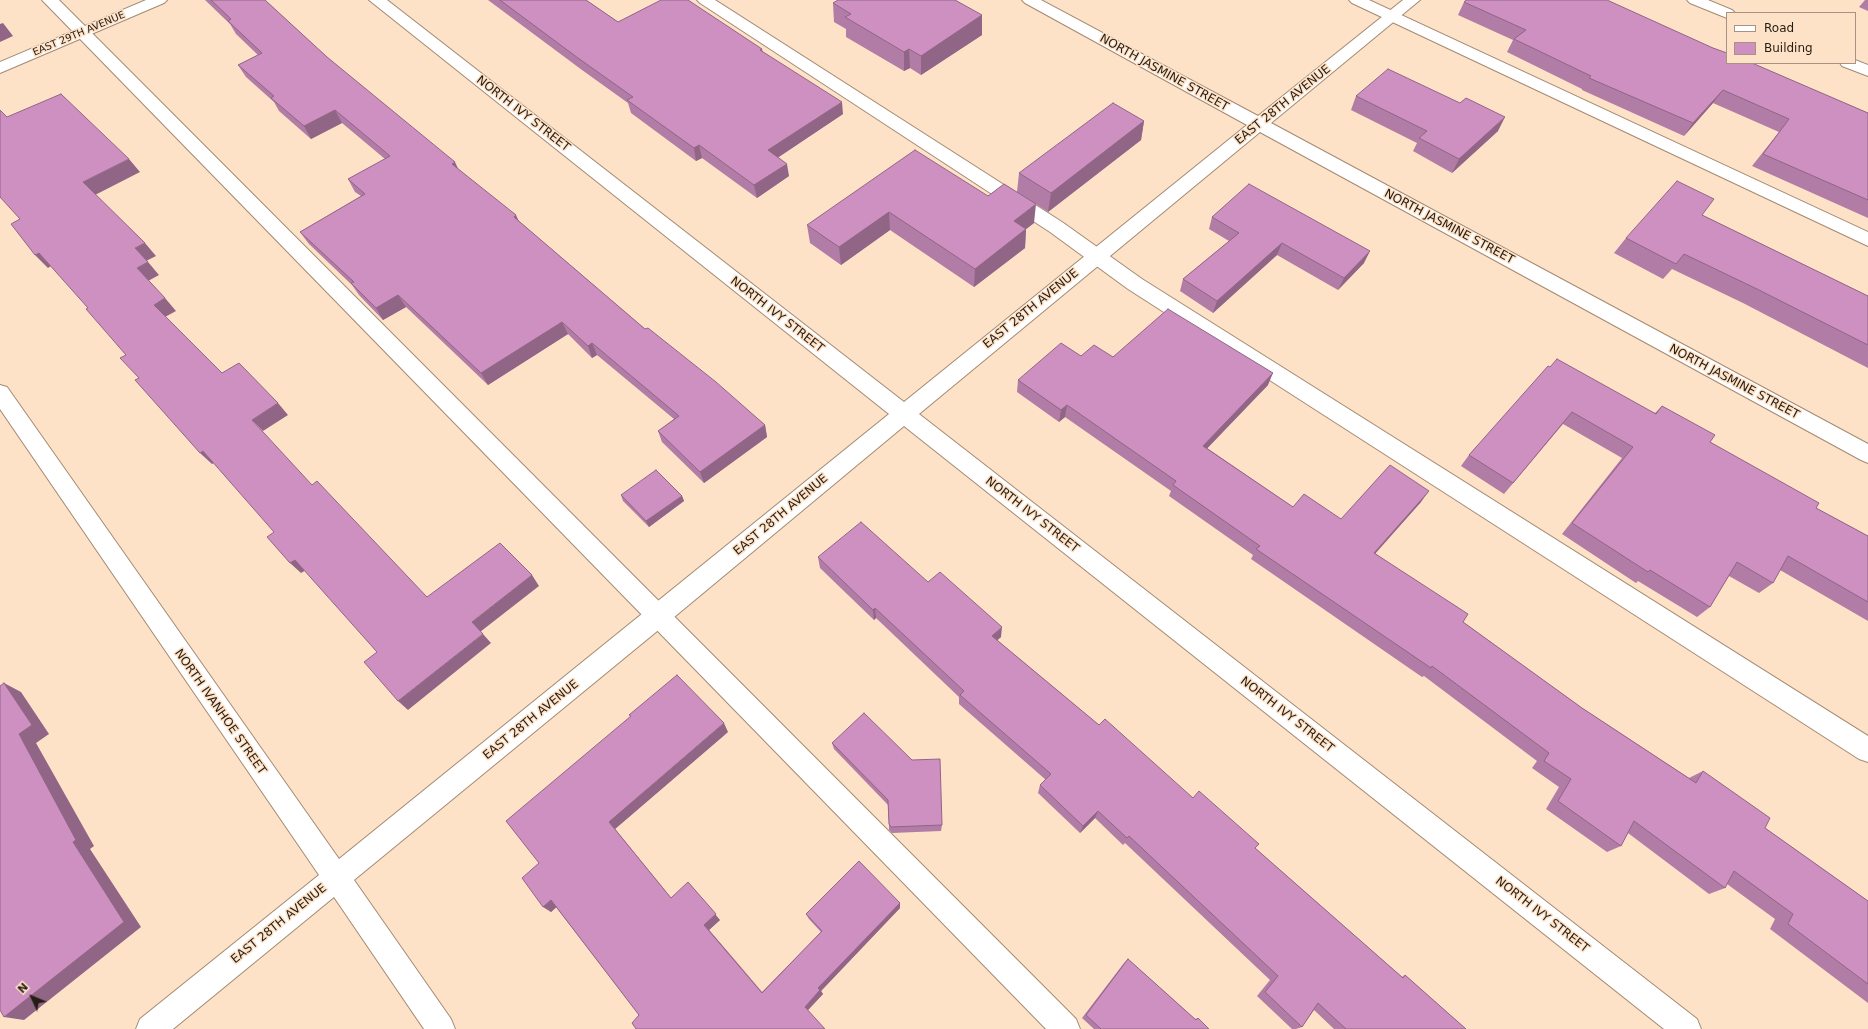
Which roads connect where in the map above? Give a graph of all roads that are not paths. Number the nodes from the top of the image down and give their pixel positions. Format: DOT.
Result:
graph roads {
  1 [pos="50,0"];
  2 [pos="159,0"];
  3 [pos="377,0"];
  4 [pos="705,0"];
  5 [pos="1030,0"];
  6 [pos="1357,0"];
  7 [pos="1412,0"];
  8 [pos="1695,0"];
  9 [pos="1726,13"];
  10 [pos="1392,16"];
  11 [pos="83,33"];
  12 [pos="1850,64"];
  13 [pos="0,68"];
  14 [pos="1868,71"];
  15 [pos="1260,125"];
  16 [pos="1868,240"];
  17 [pos="1096,256"];
  18 [pos="0,393"];
  19 [pos="903,414"];
  20 [pos="1868,454"];
  21 [pos="659,616"];
  22 [pos="1868,750"];
  23 [pos="336,879"];
  24 [pos="150,1029"];
  25 [pos="441,1029"];
  26 [pos="1066,1029"];
  27 [pos="1687,1029"];
  1 -- 11 [label="street"];
  2 -- 11 [label="street, EAST 29TH AVENUE"];
  3 -- 19 [label="street, NORTH IVY STREET"];
  4 -- 17 [label="street"];
  5 -- 15 [label="street, NORTH JASMINE STREET"];
  6 -- 10 [label="street"];
  7 -- 10 [label="street, EAST 28TH AVENUE"];
  8 -- 9 [label="street"];
  10 -- 15 [label="street, EAST 28TH AVENUE"];
  10 -- 16 [label="street"];
  11 -- 13 [label="street, EAST 29TH AVENUE"];
  11 -- 21 [label="street"];
  12 -- 14 [label="street"];
  15 -- 17 [label="street, EAST 28TH AVENUE"];
  15 -- 20 [label="street, NORTH JASMINE STREET"];
  17 -- 19 [label="street, EAST 28TH AVENUE"];
  17 -- 22 [label="street"];
  18 -- 23 [label="street, NORTH IVANHOE STREET"];
  19 -- 21 [label="street, EAST 28TH AVENUE"];
  19 -- 27 [label="street, NORTH IVY STREET"];
  21 -- 23 [label="street, EAST 28TH AVENUE"];
  21 -- 26 [label="street"];
  23 -- 24 [label="street, EAST 28TH AVENUE"];
  23 -- 25 [label="street, NORTH IVANHOE STREET"];
}
